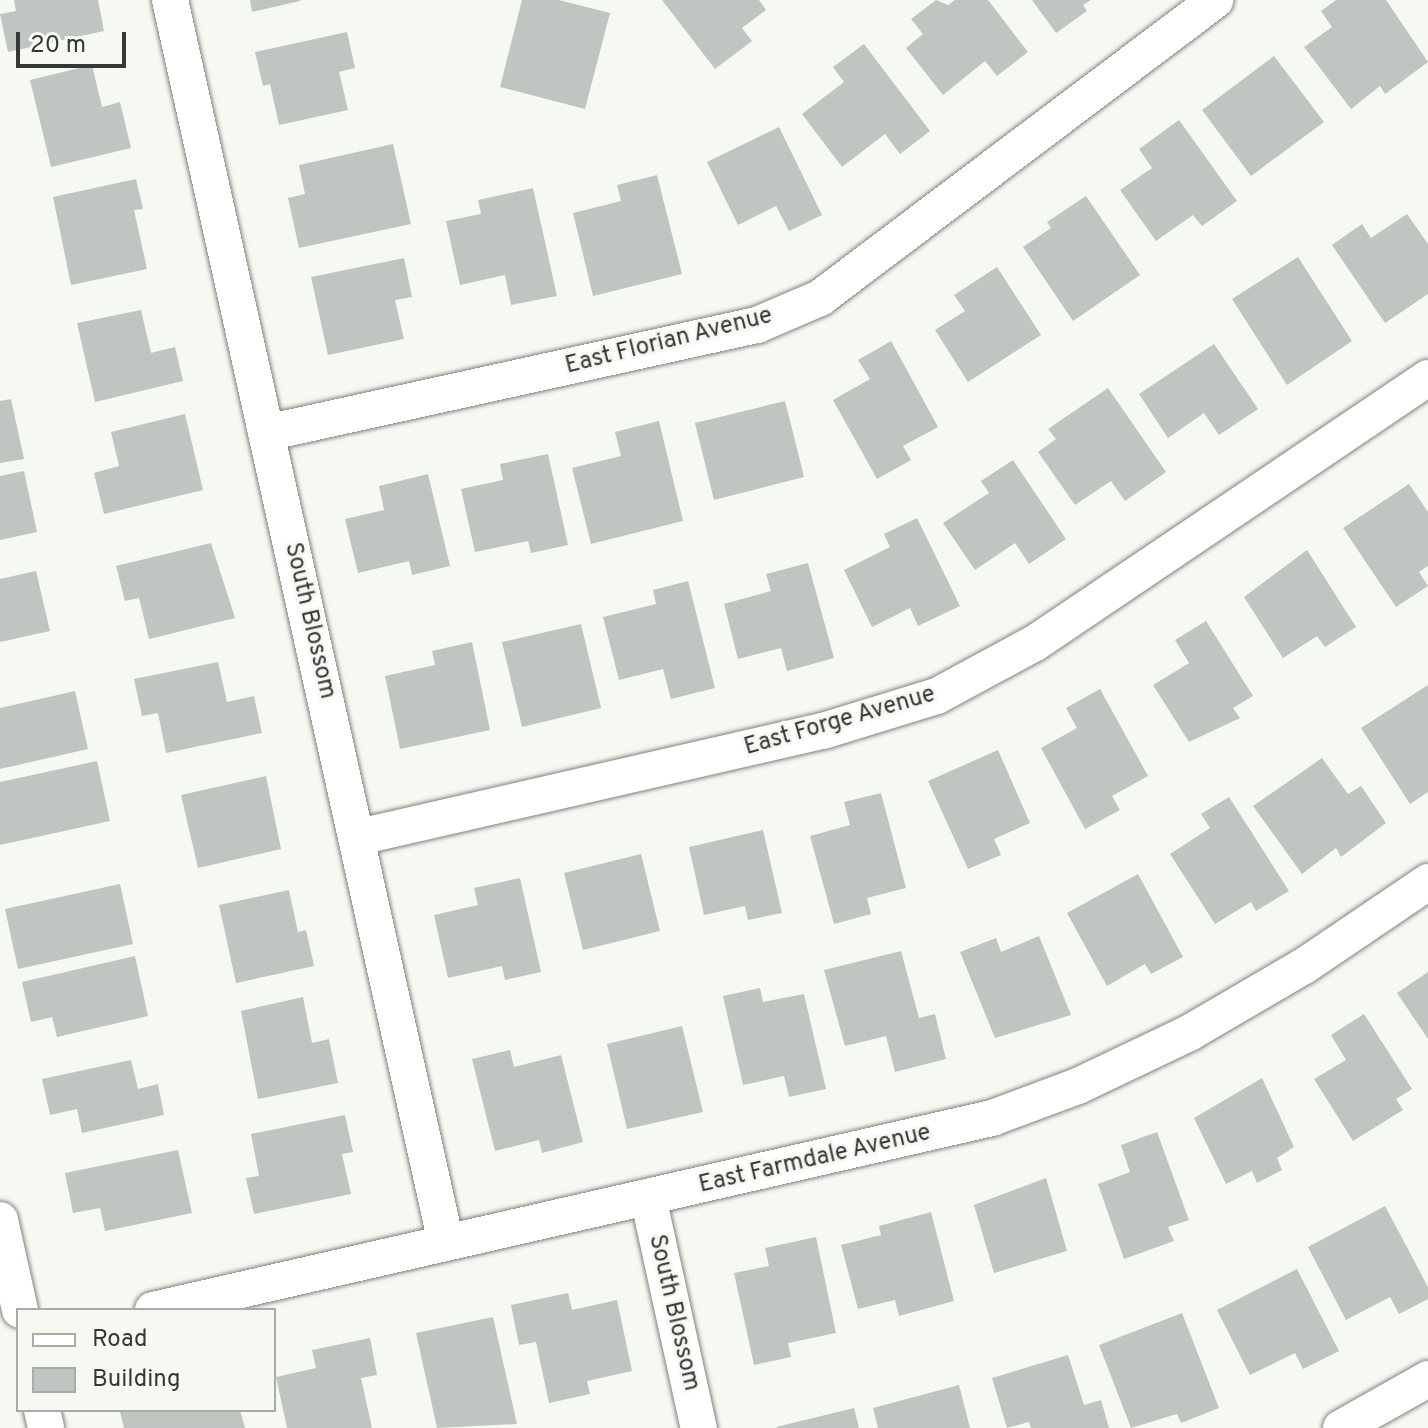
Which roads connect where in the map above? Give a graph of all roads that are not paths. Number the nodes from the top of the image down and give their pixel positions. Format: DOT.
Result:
graph roads {
  1 [pos="170,0"];
  2 [pos="1215,0"];
  3 [pos="1428,378"];
  4 [pos="266,433"];
  5 [pos="359,837"];
  6 [pos="1428,882"];
  7 [pos="648,1197"];
  8 [pos="0,1220"];
  9 [pos="446,1243"];
  10 [pos="20,1308"];
  11 [pos="162,1308"];
  12 [pos="1428,1379"];
  13 [pos="699,1428"];
  14 [pos="1341,1428"];
  1 -- 4 [label="street, South Blossom"];
  2 -- 4 [label="street, East Florian Avenue"];
  3 -- 5 [label="street, East Forge Avenue"];
  4 -- 5 [label="street, South Blossom"];
  5 -- 9 [label="street, South Blossom"];
  6 -- 7 [label="street, East Farmdale Avenue"];
  7 -- 9 [label="street, East Farmdale Avenue"];
  7 -- 13 [label="street, South Blossom"];
  8 -- 10 [label="street"];
  9 -- 11 [label="street, East Farmdale Avenue"];
  12 -- 14 [label="street"];
}
